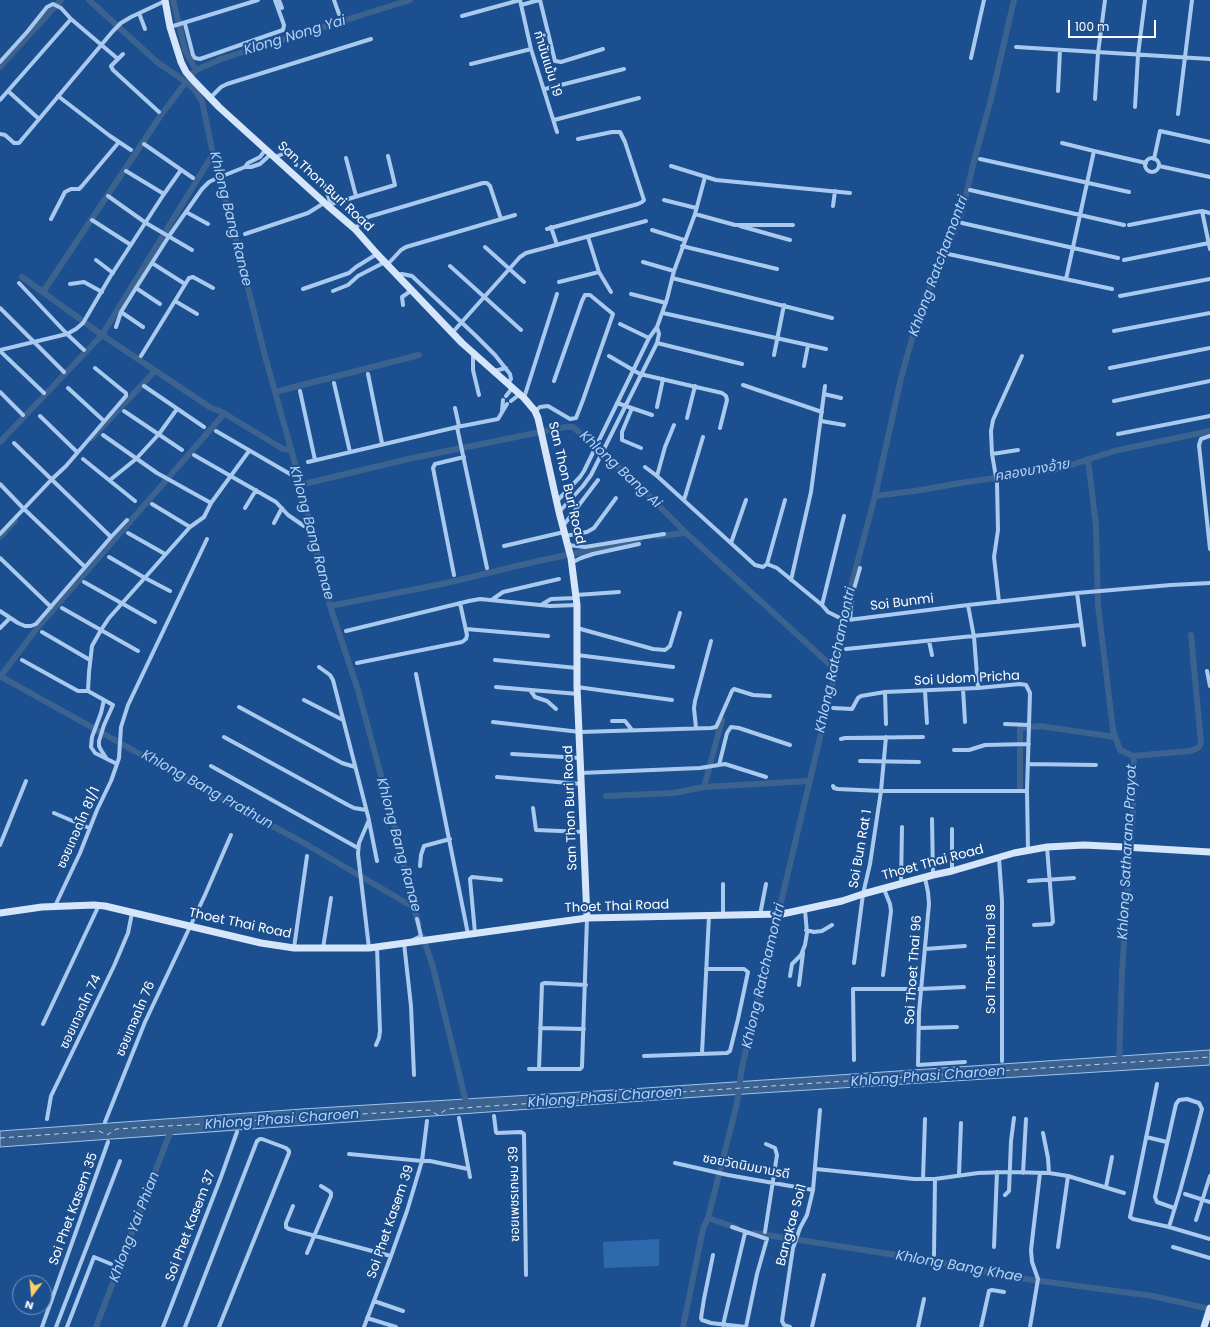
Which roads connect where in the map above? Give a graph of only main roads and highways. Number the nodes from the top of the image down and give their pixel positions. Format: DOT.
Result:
graph roads {
  1 [pos="165,0"];
  2 [pos="1210,852"];
  3 [pos="0,914"];
  4 [pos="588,918"];
  5 [pos="1209,1311"];
  6 [pos="1204,1327"];
  1 -- 4 [label="main road, San Thon Buri Road"];
  2 -- 4 [label="main road, Thoet Thai Road"];
  3 -- 4 [label="main road, Thoet Thai Road"];
  5 -- 6 [label="main road"];
}
